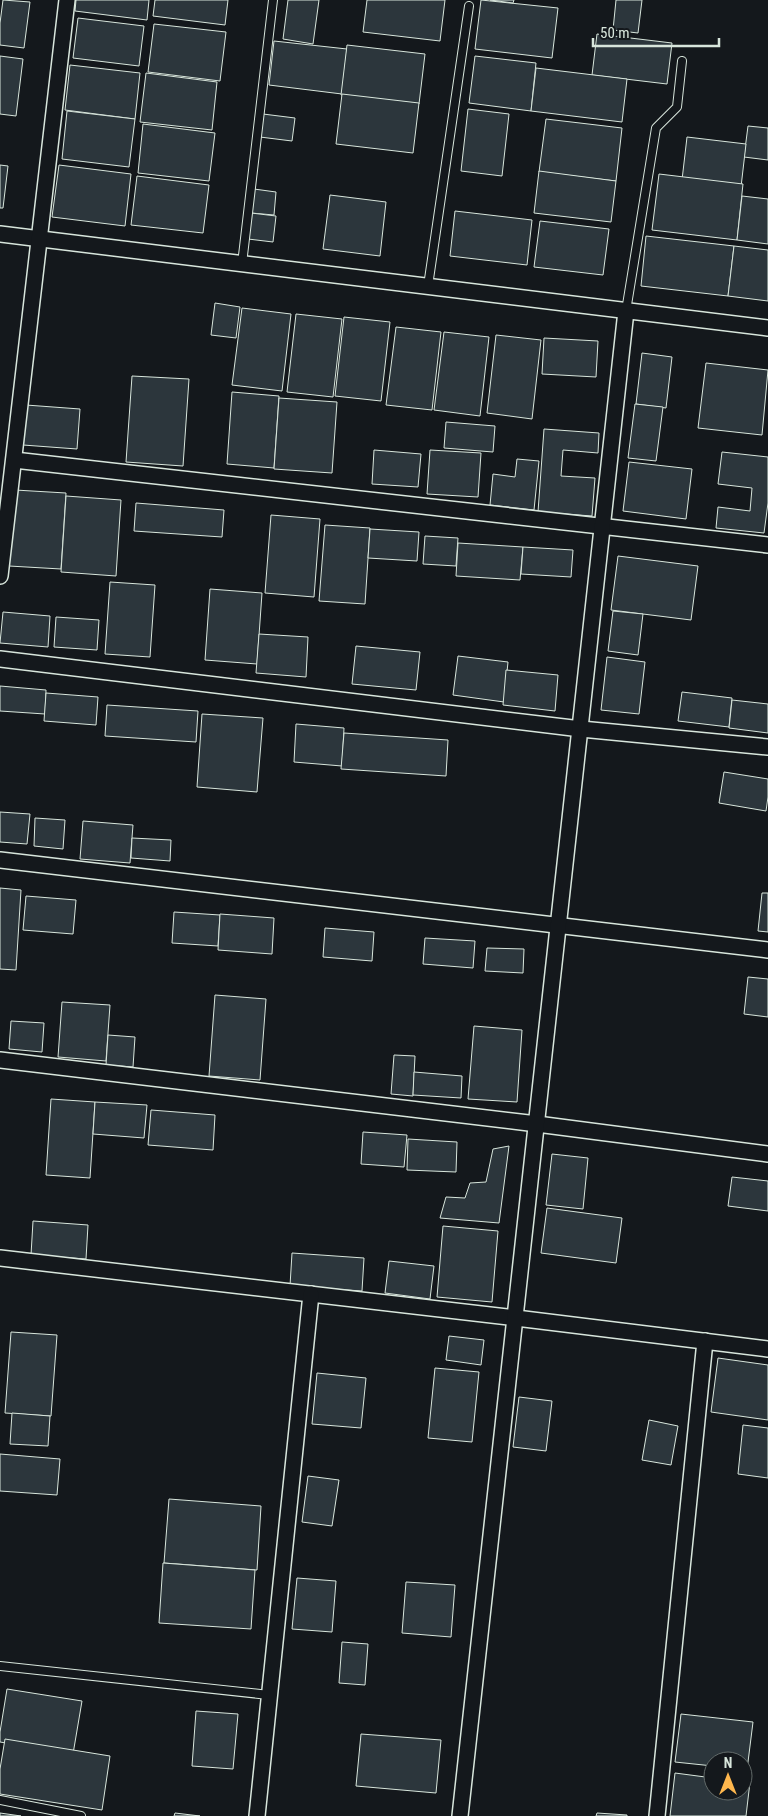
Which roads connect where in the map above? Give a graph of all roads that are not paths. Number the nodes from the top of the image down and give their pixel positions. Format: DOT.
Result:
graph roads {
  1 [pos="68,0"];
  2 [pos="273,0"];
  3 [pos="469,6"];
  4 [pos="682,61"];
  5 [pos="0,234"];
  6 [pos="40,239"];
  7 [pos="242,264"];
  8 [pos="428,286"];
  9 [pos="626,311"];
  10 [pos="768,328"];
  11 [pos="14,460"];
  12 [pos="603,527"];
  13 [pos="768,545"];
  14 [pos="0,576"];
  15 [pos="0,659"];
  16 [pos="581,729"];
  17 [pos="768,747"];
  18 [pos="0,860"];
  19 [pos="559,926"];
  20 [pos="768,950"];
  21 [pos="0,1060"];
  22 [pos="537,1124"];
  23 [pos="768,1154"];
  24 [pos="0,1258"];
  25 [pos="311,1294"];
  26 [pos="516,1318"];
  27 [pos="705,1341"];
  28 [pos="768,1349"];
  29 [pos="0,1666"];
  30 [pos="270,1695"];
  31 [pos="0,1800"];
  32 [pos="81,1816"];
  33 [pos="257,1816"];
  34 [pos="460,1816"];
  35 [pos="657,1816"];
  1 -- 6 [label="street"];
  2 -- 7 [label="lane"];
  3 -- 8 [label="lane"];
  4 -- 9 [label="lane"];
  5 -- 6 [label="street"];
  6 -- 7 [label="street"];
  6 -- 11 [label="street"];
  7 -- 8 [label="street"];
  8 -- 9 [label="street"];
  9 -- 10 [label="street"];
  9 -- 12 [label="street"];
  11 -- 12 [label="street"];
  11 -- 14 [label="street"];
  12 -- 13 [label="street"];
  12 -- 16 [label="street"];
  15 -- 16 [label="street"];
  16 -- 17 [label="street"];
  16 -- 19 [label="street"];
  18 -- 19 [label="street"];
  19 -- 20 [label="street"];
  19 -- 22 [label="street"];
  21 -- 22 [label="street"];
  22 -- 23 [label="street"];
  22 -- 26 [label="street"];
  24 -- 25 [label="street"];
  25 -- 26 [label="street"];
  25 -- 30 [label="street"];
  26 -- 27 [label="street"];
  26 -- 34 [label="street"];
  27 -- 28 [label="street"];
  27 -- 35 [label="street"];
  29 -- 30 [label="lane"];
  30 -- 33 [label="street"];
  31 -- 32 [label="lane"];
}
